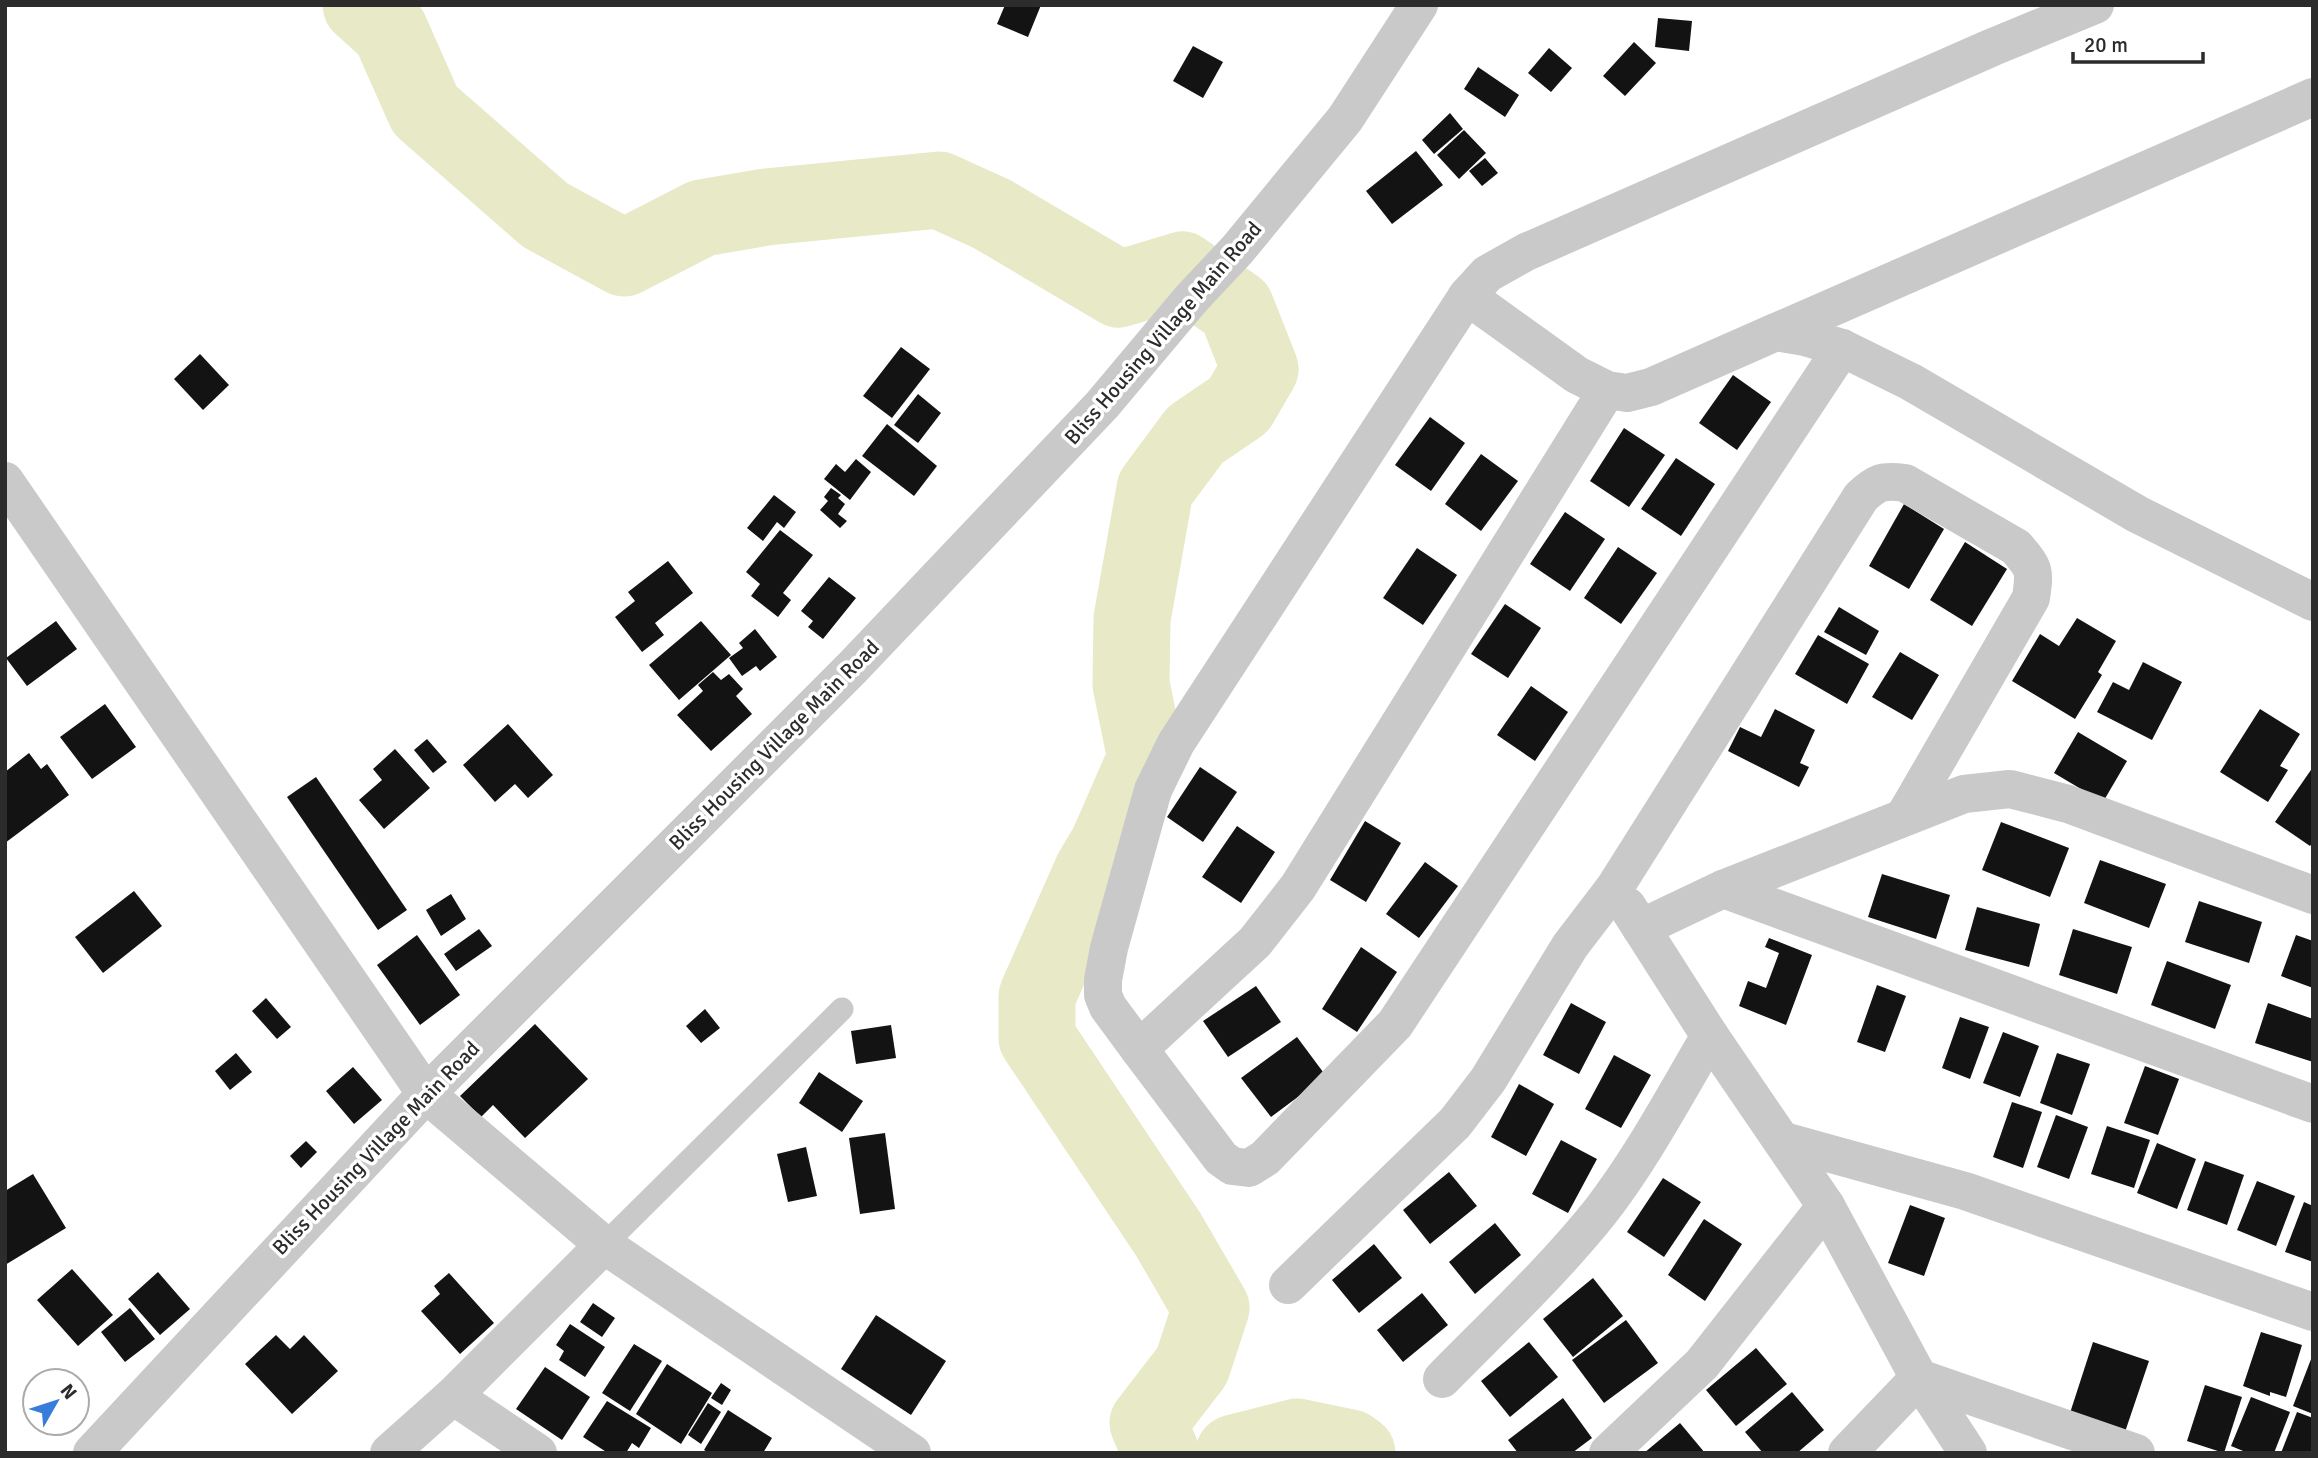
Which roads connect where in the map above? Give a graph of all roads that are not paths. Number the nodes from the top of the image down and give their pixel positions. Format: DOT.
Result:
graph roads {
  1 [pos="1419,5"];
  2 [pos="2095,5"];
  3 [pos="2313,97"];
  4 [pos="1467,296"];
  5 [pos="1776,332"];
  6 [pos="1842,348"];
  7 [pos="1607,390"];
  8 [pos="5,481"];
  9 [pos="2313,602"];
  10 [pos="1904,817"];
  11 [pos="1615,887"];
  12 [pos="1723,890"];
  13 [pos="2313,895"];
  14 [pos="1641,928"];
  15 [pos="842,1009"];
  16 [pos="1710,1036"];
  17 [pos="1139,1049"];
  18 [pos="426,1094"];
  19 [pos="2313,1104"];
  20 [pos="1784,1141"];
  21 [pos="1826,1206"];
  22 [pos="604,1245"];
  23 [pos="1288,1285"];
  24 [pos="2313,1312"];
  25 [pos="1919,1378"];
  26 [pos="1442,1379"];
  27 [pos="453,1396"];
  28 [pos="92,1453"];
  29 [pos="389,1453"];
  30 [pos="538,1453"];
  31 [pos="912,1453"];
  32 [pos="1608,1453"];
  33 [pos="1847,1453"];
  34 [pos="1968,1453"];
  35 [pos="2136,1453"];
  1 -- 18 [label="street, Bliss Housing Village Main Road"];
  2 -- 4 [label="street"];
  3 -- 5 [label="street"];
  4 -- 7 [label="street"];
  4 -- 17 [label="street"];
  5 -- 6 [label="street"];
  5 -- 7 [label="street"];
  6 -- 9 [label="street"];
  6 -- 17 [label="street"];
  7 -- 17 [label="street"];
  8 -- 18 [label="street"];
  10 -- 11 [label="street"];
  10 -- 12 [label="street"];
  10 -- 13 [label="street"];
  11 -- 14 [label="street"];
  11 -- 23 [label="street"];
  12 -- 14 [label="street"];
  12 -- 19 [label="street"];
  14 -- 16 [label="street"];
  15 -- 22 [label="lane"];
  16 -- 20 [label="street"];
  16 -- 26 [label="street"];
  18 -- 22 [label="street"];
  18 -- 28 [label="street, Bliss Housing Village Main Road"];
  20 -- 21 [label="street"];
  20 -- 24 [label="street"];
  21 -- 25 [label="street"];
  21 -- 32 [label="street"];
  22 -- 27 [label="street"];
  22 -- 31 [label="street"];
  25 -- 33 [label="street"];
  25 -- 34 [label="street"];
  25 -- 35 [label="street"];
  27 -- 29 [label="street"];
  27 -- 30 [label="street"];
}
